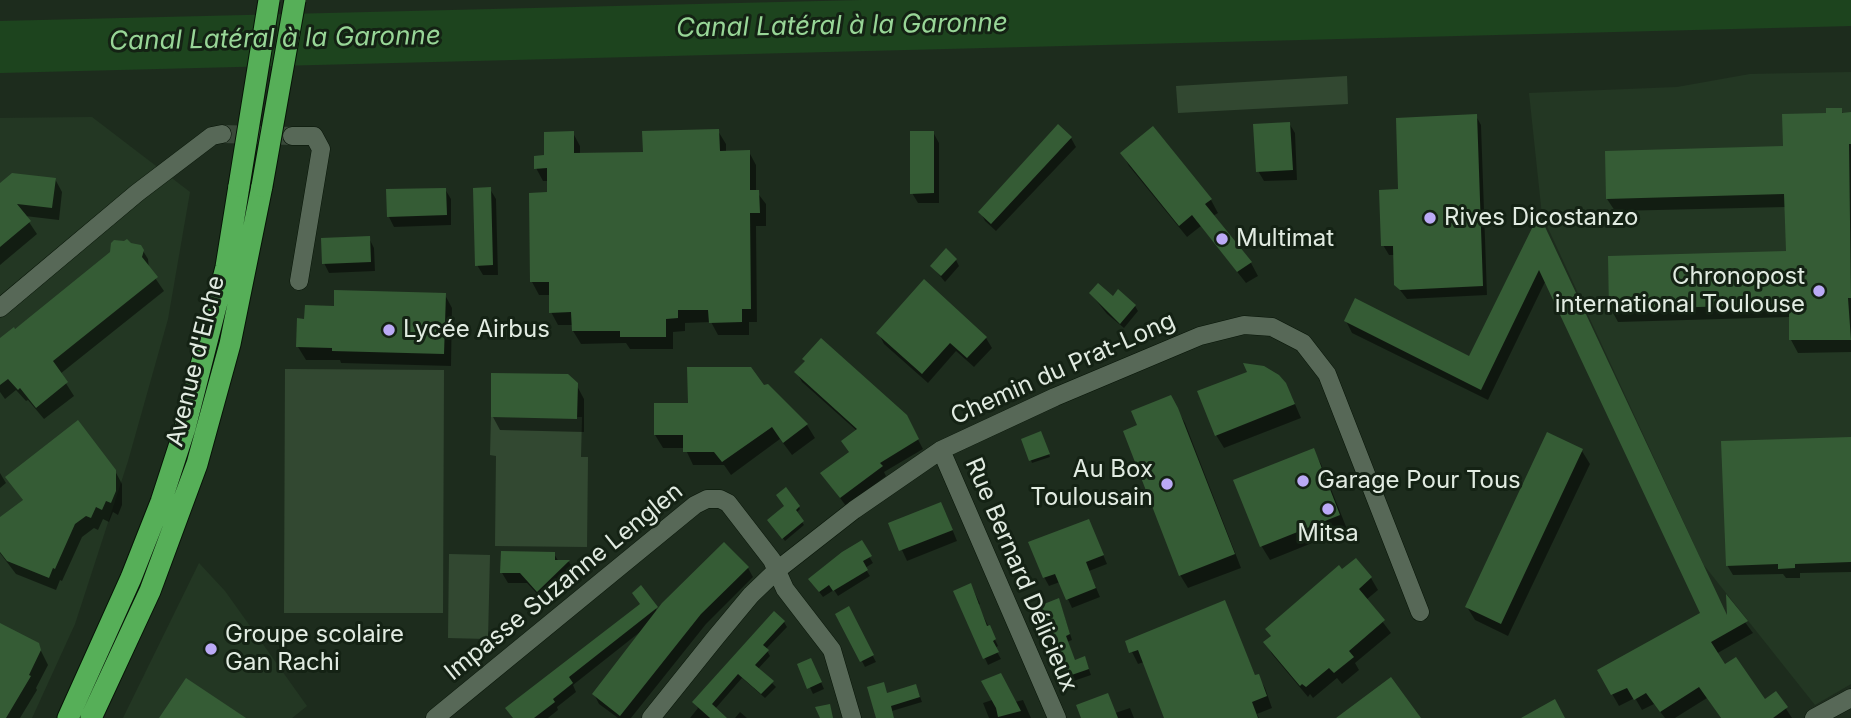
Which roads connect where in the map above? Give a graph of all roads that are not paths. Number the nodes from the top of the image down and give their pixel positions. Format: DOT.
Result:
graph roads {
  1 [pos="269,0"];
  2 [pos="295,0"];
  3 [pos="222,134"];
  4 [pos="292,136"];
  5 [pos="299,281"];
  6 [pos="0,309"];
  7 [pos="941,450"];
  8 [pos="776,571"];
  9 [pos="1420,612"];
  10 [pos="1851,698"];
  11 [pos="68,718"];
  12 [pos="91,718"];
  13 [pos="435,718"];
  14 [pos="650,718"];
  15 [pos="852,718"];
  16 [pos="1057,718"];
  17 [pos="1814,718"];
  1 -- 11 [label="highway, Avenue d'Elche, bridge"];
  2 -- 12 [label="highway, Avenue d'Elche, bridge"];
  3 -- 6 [label="street"];
  4 -- 5 [label="street"];
  7 -- 8 [label="street, Chemin du Prat-Long"];
  7 -- 9 [label="street, Chemin du Prat-Long"];
  7 -- 16 [label="street, Rue Bernard Délicieux"];
  8 -- 13 [label="street, Impasse Suzanne Lenglen"];
  8 -- 14 [label="street, Chemin du Prat-Long"];
  8 -- 15 [label="street, Impasse Suzanne Lenglen"];
  10 -- 17 [label="street"];
}
